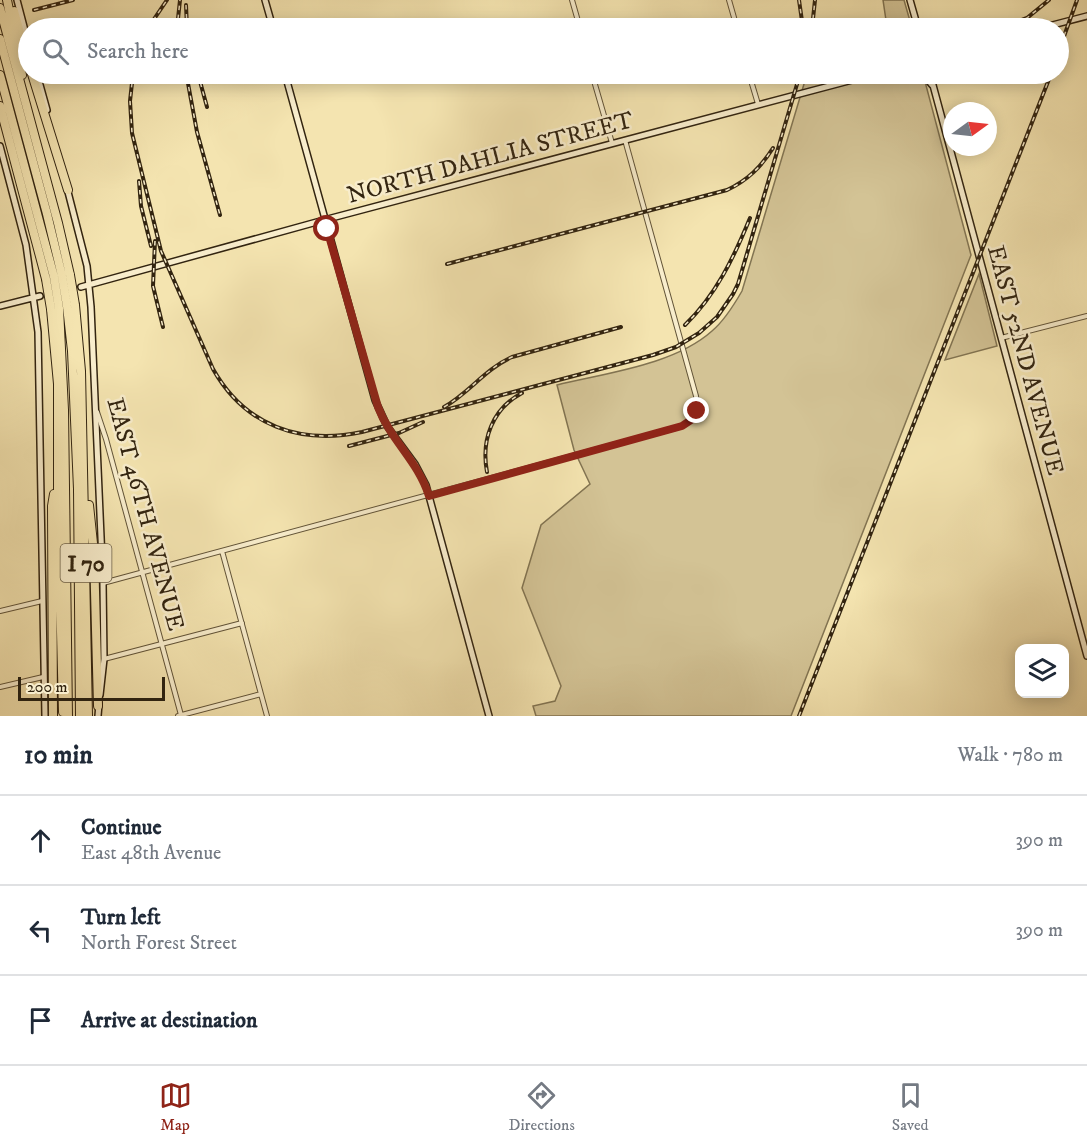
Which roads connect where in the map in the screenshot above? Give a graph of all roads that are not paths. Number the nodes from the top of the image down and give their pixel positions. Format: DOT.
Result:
graph roads {
  1 [pos="9,0"];
  2 [pos="17,0"];
  3 [pos="265,0"];
  4 [pos="572,0"];
  5 [pos="729,0"];
  6 [pos="910,0"];
  7 [pos="0,8"];
  8 [pos="1087,16"];
  9 [pos="22,18"];
  10 [pos="270,18"];
  11 [pos="577,18"];
  12 [pos="734,18"];
  13 [pos="915,18"];
  14 [pos="1069,21"];
  15 [pos="18,29"];
  16 [pos="0,39"];
  17 [pos="18,48"];
  18 [pos="18,71"];
  19 [pos="0,75"];
  20 [pos="22,84"];
  21 [pos="23,84"];
  22 [pos="35,84"];
  23 [pos="40,84"];
  24 [pos="288,84"];
  25 [pos="595,84"];
  26 [pos="752,84"];
  27 [pos="835,84"];
  28 [pos="931,84"];
  29 [pos="933,84"];
  30 [pos="23,88"];
  31 [pos="935,92"];
  32 [pos="758,104"];
  33 [pos="0,106"];
  34 [pos="625,140"];
  35 [pos="612,143"];
  36 [pos="0,146"];
  37 [pos="68,190"];
  38 [pos="324,220"];
  39 [pos="58,277"];
  40 [pos="89,285"];
  41 [pos="81,287"];
  42 [pos="40,296"];
  43 [pos="33,298"];
  44 [pos="0,306"];
  45 [pos="63,307"];
  46 [pos="1087,316"];
  47 [pos="1001,338"];
  48 [pos="82,411"];
  49 [pos="97,412"];
  50 [pos="58,478"];
  51 [pos="429,496"];
  52 [pos="222,551"];
  53 [pos="142,573"];
  54 [pos="103,583"];
  55 [pos="79,597"];
  56 [pos="42,601"];
  57 [pos="0,611"];
  58 [pos="242,623"];
  59 [pos="162,644"];
  60 [pos="1087,656"];
  61 [pos="104,660"];
  62 [pos="43,676"];
  63 [pos="0,687"];
  64 [pos="261,694"];
  65 [pos="98,706"];
  66 [pos="45,716"];
  67 [pos="53,716"];
  68 [pos="63,716"];
  69 [pos="68,716"];
  70 [pos="80,716"];
  71 [pos="87,716"];
  72 [pos="98,716"];
  73 [pos="180,716"];
  74 [pos="267,716"];
  75 [pos="489,716"];
  1 -- 15 [label="highway"];
  1 -- 17 [label="highway"];
  2 -- 9 [label="street"];
  3 -- 10 [label="street"];
  4 -- 11 [label="street"];
  5 -- 12 [label="street"];
  6 -- 13 [label="street"];
  7 -- 18 [label="highway, I 70"];
  8 -- 14 [label="street"];
  16 -- 39 [label="highway"];
  19 -- 39 [label="highway"];
  20 -- 30 [label="highway, I 70"];
  21 -- 30 [label="highway"];
  22 -- 37 [label="highway"];
  23 -- 37 [label="street, EAST 46TH AVENUE"];
  24 -- 38 [label="street"];
  25 -- 35 [label="street"];
  26 -- 32 [label="street"];
  27 -- 32 [label="street, NORTH DAHLIA STREET"];
  28 -- 31 [label="street"];
  29 -- 31 [label="street, EAST 52ND AVENUE"];
  30 -- 39 [label="highway, I 70"];
  31 -- 47 [label="street, EAST 52ND AVENUE"];
  32 -- 34 [label="street, NORTH DAHLIA STREET"];
  33 -- 39 [label="highway, I 70"];
  34 -- 35 [label="street, NORTH DAHLIA STREET"];
  34 -- 51 [label="street"];
  35 -- 38 [label="street, NORTH DAHLIA STREET"];
  36 -- 43 [label="street"];
  37 -- 40 [label="street, EAST 46TH AVENUE"];
  38 -- 40 [label="street, NORTH DAHLIA STREET"];
  38 -- 51 [label="street"];
  39 -- 45 [label="highway, I 70, bridge"];
  39 -- 45 [label="highway, I 70, bridge"];
  40 -- 41 [label="street, NORTH DAHLIA STREET"];
  40 -- 49 [label="street, EAST 46TH AVENUE"];
  42 -- 43 [label="street"];
  43 -- 44 [label="street"];
  43 -- 56 [label="street"];
  45 -- 48 [label="highway, I 70"];
  45 -- 50 [label="highway, I 70"];
  45 -- 55 [label="highway"];
  45 -- 69 [label="highway"];
  46 -- 47 [label="street"];
  47 -- 60 [label="street, EAST 52ND AVENUE"];
  48 -- 65 [label="highway"];
  48 -- 71 [label="highway, I 70"];
  49 -- 53 [label="street, EAST 46TH AVENUE"];
  49 -- 54 [label="street"];
  50 -- 67 [label="highway"];
  50 -- 68 [label="highway, I 70"];
  51 -- 52 [label="street"];
  51 -- 75 [label="street"];
  52 -- 53 [label="street"];
  52 -- 58 [label="street"];
  53 -- 54 [label="street"];
  53 -- 59 [label="street, EAST 46TH AVENUE"];
  54 -- 61 [label="street"];
  55 -- 70 [label="highway"];
  55 -- 71 [label="highway"];
  56 -- 57 [label="street"];
  56 -- 62 [label="street"];
  58 -- 59 [label="street"];
  58 -- 64 [label="street"];
  59 -- 61 [label="street"];
  59 -- 73 [label="street, EAST 46TH AVENUE"];
  61 -- 65 [label="street"];
  62 -- 63 [label="street"];
  62 -- 66 [label="street"];
  64 -- 73 [label="street"];
  64 -- 74 [label="street"];
  65 -- 72 [label="street"];
}
